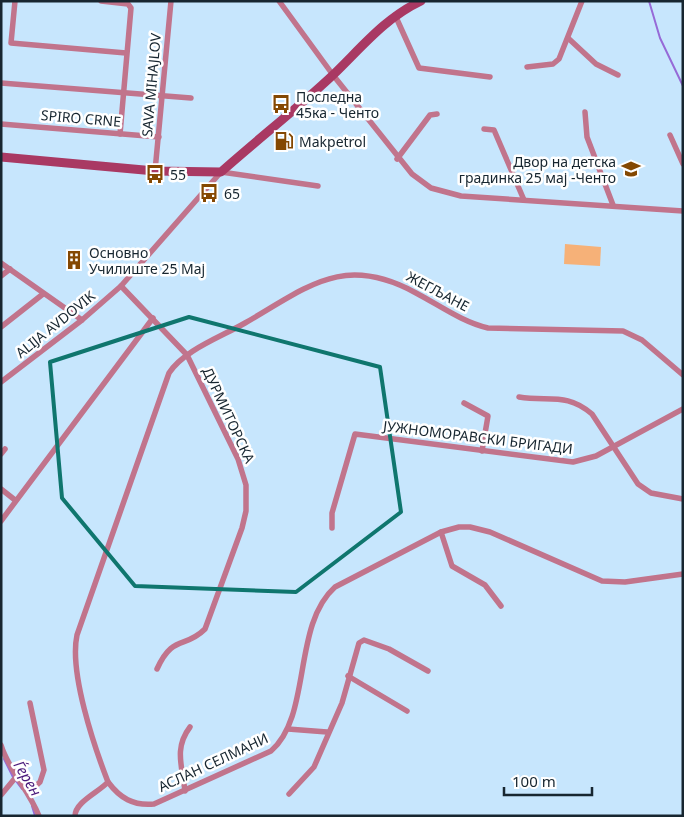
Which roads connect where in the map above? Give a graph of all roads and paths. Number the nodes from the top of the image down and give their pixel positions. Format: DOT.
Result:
graph roads {
  1 [pos="15,1"];
  2 [pos="101,1"];
  3 [pos="171,1"];
  4 [pos="279,1"];
  5 [pos="421,1"];
  6 [pos="582,1"];
  7 [pos="395,15"];
  8 [pos="568,38"];
  9 [pos="126,53"];
  10 [pos="528,67"];
  11 [pos="618,74"];
  12 [pos="333,75"];
  13 [pos="490,77"];
  14 [pos="1,83"];
  15 [pos="124,92"];
  16 [pos="162,96"];
  17 [pos="191,98"];
  18 [pos="585,112"];
  19 [pos="437,114"];
  20 [pos="1,124"];
  21 [pos="484,129"];
  22 [pos="120,134"];
  23 [pos="670,135"];
  24 [pos="158,137"];
  25 [pos="1,158"];
  26 [pos="398,159"];
  27 [pos="683,164"];
  28 [pos="155,171"];
  29 [pos="221,172"];
  30 [pos="318,186"];
  31 [pos="524,200"];
  32 [pos="613,205"];
  33 [pos="683,211"];
  34 [pos="1,263"];
  35 [pos="10,269"];
  36 [pos="1,276"];
  37 [pos="121,286"];
  38 [pos="43,294"];
  39 [pos="153,318"];
  40 [pos="82,320"];
  41 [pos="1,327"];
  42 [pos="187,354"];
  43 [pos="683,375"];
  44 [pos="1,382"];
  45 [pos="519,397"];
  46 [pos="464,402"];
  47 [pos="683,409"];
  48 [pos="614,446"];
  49 [pos="482,451"];
  50 [pos="1,489"];
  51 [pos="683,499"];
  52 [pos="15,500"];
  53 [pos="1,521"];
  54 [pos="332,528"];
  55 [pos="441,532"];
  56 [pos="683,574"];
  57 [pos="500,606"];
  58 [pos="157,669"];
  59 [pos="428,671"];
  60 [pos="348,676"];
  61 [pos="30,703"];
  62 [pos="407,711"];
  63 [pos="190,728"];
  64 [pos="288,729"];
  65 [pos="327,732"];
  66 [pos="1,745"];
  67 [pos="16,777"];
  68 [pos="108,782"];
  69 [pos="185,791"];
  70 [pos="28,793"];
  71 [pos="289,794"];
  72 [pos="1,795"];
  73 [pos="39,816"];
  74 [pos="75,816"];
  1 -- 9 [label="street"];
  2 -- 9 [label="street"];
  3 -- 16 [label="street, SAVA MIHAJLOV"];
  4 -- 12 [label="street"];
  5 -- 7 [label="main road"];
  6 -- 8 [label="street"];
  7 -- 12 [label="main road"];
  7 -- 13 [label="street"];
  8 -- 10 [label="street"];
  8 -- 11 [label="street"];
  9 -- 15 [label="street"];
  12 -- 26 [label="street"];
  12 -- 29 [label="main road"];
  14 -- 15 [label="street"];
  15 -- 16 [label="street"];
  15 -- 22 [label="street"];
  16 -- 17 [label="street"];
  16 -- 24 [label="street, SAVA MIHAJLOV"];
  18 -- 32 [label="street"];
  19 -- 26 [label="street"];
  20 -- 22 [label="street, SPIRO CRNE"];
  21 -- 31 [label="street"];
  22 -- 24 [label="street, SPIRO CRNE"];
  23 -- 27 [label="street"];
  24 -- 28 [label="street, SAVA MIHAJLOV"];
  25 -- 28 [label="main road"];
  26 -- 31 [label="street"];
  28 -- 29 [label="main road"];
  29 -- 30 [label="street"];
  29 -- 37 [label="street, ALIJA AVDOVIK"];
  31 -- 32 [label="street"];
  32 -- 33 [label="street"];
  34 -- 35 [label="street"];
  35 -- 36 [label="street"];
  35 -- 38 [label="street"];
  37 -- 39 [label="street, ДУРМИТОРСКА"];
  37 -- 40 [label="street, ALIJA AVDOVIK"];
  38 -- 40 [label="street"];
  38 -- 41 [label="street"];
  39 -- 42 [label="street, ДУРМИТОРСКА"];
  39 -- 52 [label="street"];
  40 -- 44 [label="street, ALIJA AVDOVIK"];
  42 -- 43 [label="street, ЖЕГЉАНЕ"];
  42 -- 58 [label="street, ДУРМИТОРСКА"];
  42 -- 68 [label="street, АСЛАН СЕЛМАНИ"];
  45 -- 48 [label="street"];
  46 -- 49 [label="street"];
  47 -- 48 [label="street, ЈУЖНОМОРАВСКИ БРИГАДИ"];
  48 -- 49 [label="street, ЈУЖНОМОРАВСКИ БРИГАДИ"];
  48 -- 51 [label="street"];
  49 -- 54 [label="street, ЈУЖНОМОРАВСКИ БРИГАДИ"];
  50 -- 52 [label="street"];
  52 -- 53 [label="street"];
  55 -- 56 [label="street, АСЛАН СЕЛМАНИ"];
  55 -- 57 [label="street"];
  55 -- 64 [label="street, АСЛАН СЕЛМАНИ"];
  59 -- 60 [label="street"];
  60 -- 62 [label="street"];
  60 -- 65 [label="street"];
  61 -- 70 [label="street"];
  63 -- 69 [label="street"];
  64 -- 65 [label="street"];
  64 -- 69 [label="street, АСЛАН СЕЛМАНИ"];
  65 -- 71 [label="street"];
  66 -- 67 [label="street"];
  67 -- 70 [label="street"];
  67 -- 72 [label="street"];
  68 -- 69 [label="street, АСЛАН СЕЛМАНИ"];
  68 -- 74 [label="street"];
  70 -- 73 [label="street"];
}
